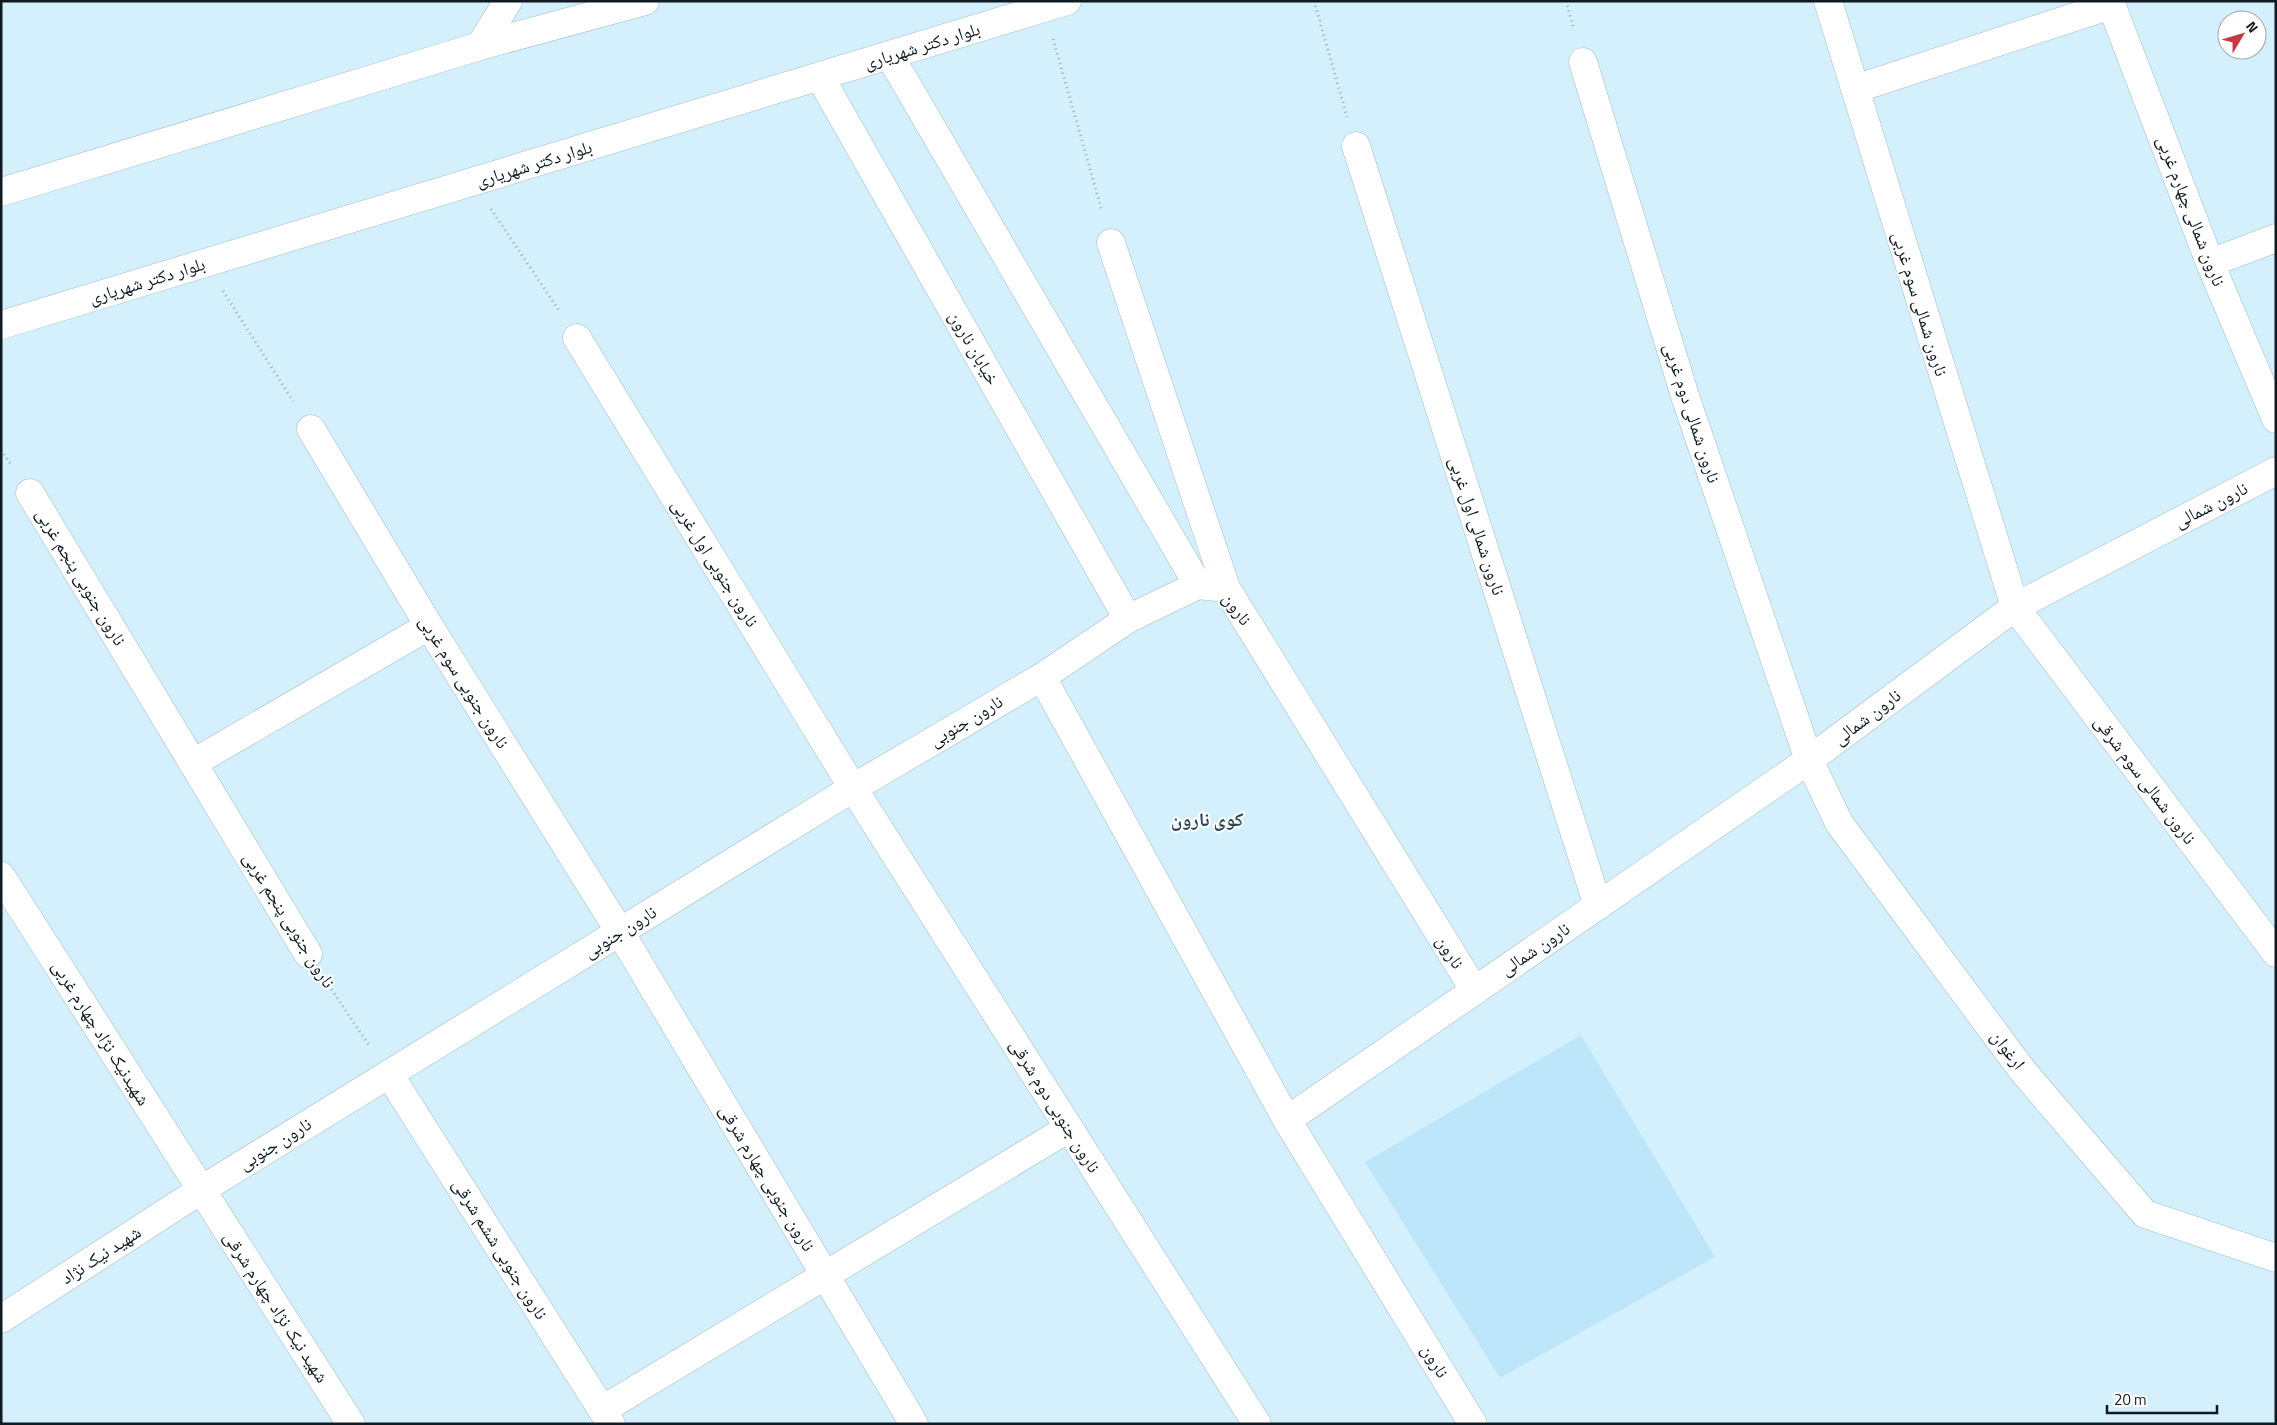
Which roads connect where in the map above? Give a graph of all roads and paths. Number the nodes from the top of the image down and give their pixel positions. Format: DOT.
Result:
graph roads {
  1 [pos="508,1"];
  2 [pos="645,1"];
  3 [pos="1314,1"];
  4 [pos="1828,1"];
  5 [pos="2111,3"];
  6 [pos="1056,5"];
  7 [pos="480,46"];
  8 [pos="890,56"];
  9 [pos="1583,62"];
  10 [pos="820,77"];
  11 [pos="1855,89"];
  12 [pos="1356,146"];
  13 [pos="473,182"];
  14 [pos="1,192"];
  15 [pos="2276,238"];
  16 [pos="1111,243"];
  17 [pos="206,263"];
  18 [pos="2210,263"];
  19 [pos="1,325"];
  20 [pos="577,338"];
  21 [pos="2276,419"];
  22 [pos="311,429"];
  23 [pos="2276,472"];
  24 [pos="30,493"];
  25 [pos="1198,585"];
  26 [pos="1226,588"];
  27 [pos="2014,607"];
  28 [pos="1128,619"];
  29 [pos="429,626"];
  30 [pos="1042,677"];
  31 [pos="1809,760"];
  32 [pos="193,763"];
  33 [pos="854,788"];
  34 [pos="1,876"];
  35 [pos="1598,906"];
  36 [pos="620,932"];
  37 [pos="2276,953"];
  38 [pos="308,954"];
  39 [pos="1474,991"];
  40 [pos="389,1074"];
  41 [pos="1287,1120"];
  42 [pos="1069,1128"];
  43 [pos="201,1190"];
  44 [pos="2276,1258"];
  45 [pos="825,1274"];
  46 [pos="1,1319"];
  47 [pos="606,1417"];
  48 [pos="352,1424"];
  49 [pos="914,1424"];
  50 [pos="1257,1424"];
  51 [pos="1473,1424"];
  1 -- 7 [label="street"];
  2 -- 7 [label="street"];
  3 -- 12 [label="path"];
  4 -- 11 [label="street, نارون شمالی سوم غربی"];
  5 -- 11 [label="street"];
  5 -- 18 [label="street, نارون شمالی چهارم غربی"];
  6 -- 8 [label="street, بلوار دکتر شهریاری"];
  6 -- 16 [label="path"];
  7 -- 14 [label="street"];
  8 -- 10 [label="street, بلوار دکتر شهریاری"];
  8 -- 25 [label="street"];
  9 -- 31 [label="street, نارون شمالی دوم غربی"];
  10 -- 13 [label="street, بلوار دکتر شهریاری"];
  10 -- 28 [label="street, خیابان نارون"];
  11 -- 27 [label="street, نارون شمالی سوم غربی"];
  12 -- 35 [label="street, نارون شمالی اول غربی"];
  13 -- 17 [label="street, بلوار دکتر شهریاری"];
  13 -- 20 [label="path"];
  15 -- 18 [label="street"];
  16 -- 26 [label="street"];
  17 -- 19 [label="street, بلوار دکتر شهریاری"];
  17 -- 22 [label="path"];
  18 -- 21 [label="street, نارون شمالی چهارم غربی"];
  20 -- 33 [label="street, نارون جنوبی اول غربی"];
  22 -- 29 [label="street, نارون جنوبی سوم غربی"];
  23 -- 27 [label="street, نارون شمالی"];
  24 -- 32 [label="street, نارون جنوبی پنجم غربی"];
  25 -- 26 [label="street, نارون"];
  25 -- 28 [label="street, نارون"];
  26 -- 39 [label="street, نارون"];
  27 -- 31 [label="street, نارون شمالی"];
  27 -- 37 [label="street, نارون شمالی سوم شرقی"];
  28 -- 30 [label="street, نارون"];
  29 -- 32 [label="street"];
  29 -- 36 [label="street, نارون جنوبی سوم غربی"];
  30 -- 33 [label="street, نارون جنوبی"];
  30 -- 41 [label="street, نارون"];
  31 -- 35 [label="street, نارون شمالی"];
  31 -- 44 [label="street, ارغوان"];
  32 -- 38 [label="street, نارون جنوبی پنجم غربی"];
  33 -- 36 [label="street, نارون جنوبی"];
  33 -- 42 [label="street, نارون جنوبی دوم شرقی"];
  34 -- 43 [label="street, شهیدنیک نژاد چهارم غربی"];
  35 -- 39 [label="street, نارون شمالی"];
  36 -- 40 [label="street, نارون جنوبی"];
  36 -- 45 [label="street, نارون جنوبی چهارم شرقی"];
  38 -- 40 [label="path, نارون جنوبی پنجم غربی"];
  39 -- 41 [label="street"];
  40 -- 43 [label="street, نارون جنوبی"];
  40 -- 47 [label="street, نارون جنوبی ششم شرقی"];
  41 -- 51 [label="street, نارون"];
  42 -- 45 [label="street"];
  42 -- 50 [label="street, نارون جنوبی دوم شرقی"];
  43 -- 46 [label="street, شهید نیک نژاد"];
  43 -- 48 [label="street, شهید نیک نژاد چهارم شرقی"];
  45 -- 47 [label="street"];
  45 -- 49 [label="street, نارون جنوبی چهارم شرقی"];
}
